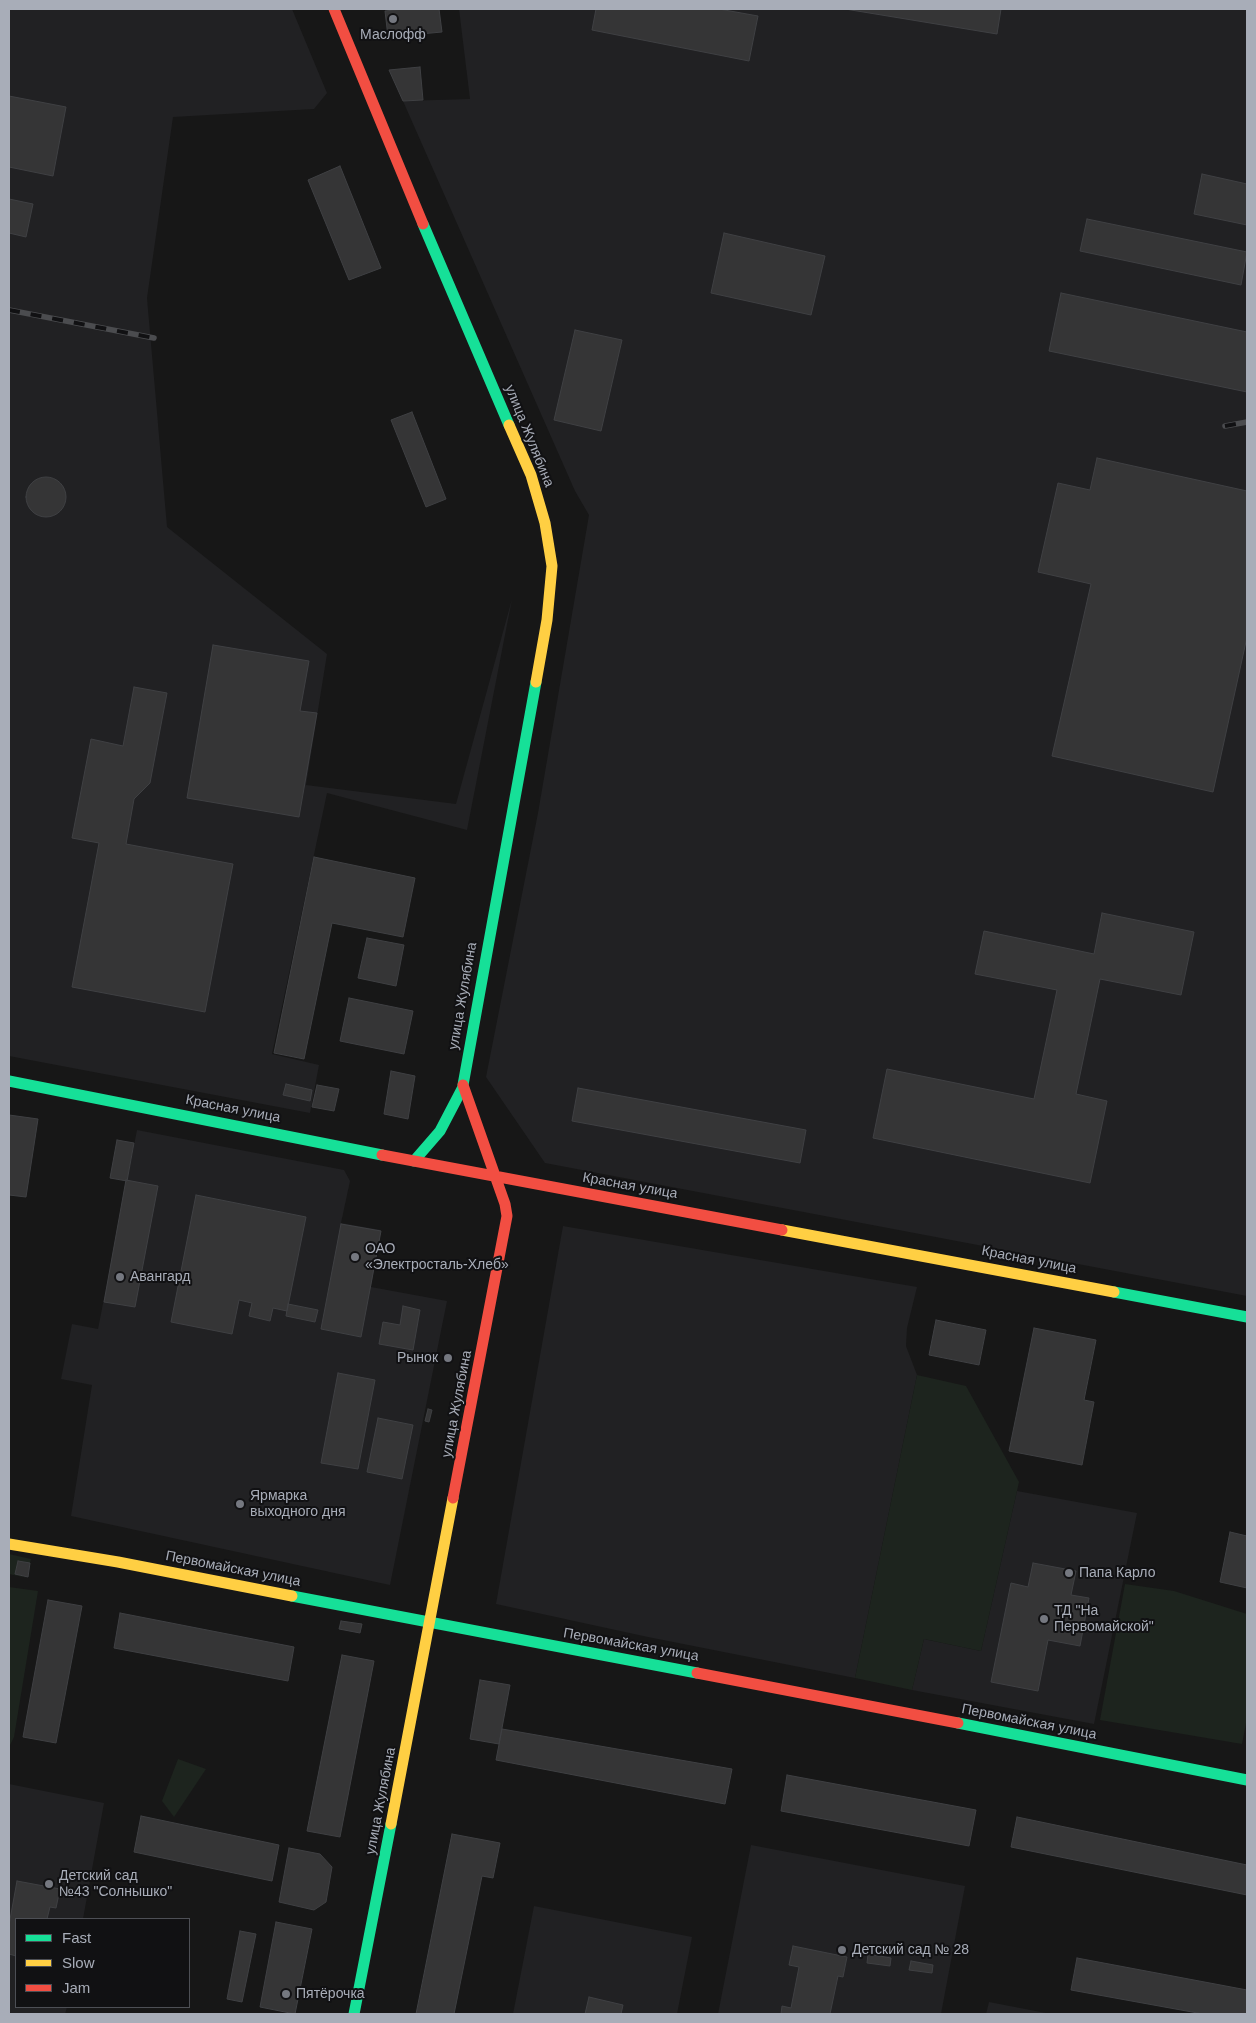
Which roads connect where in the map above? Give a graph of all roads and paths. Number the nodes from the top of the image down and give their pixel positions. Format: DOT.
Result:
graph roads {
  1 [pos="334,9"];
  2 [pos="9,1081"];
  3 [pos="463,1087"];
  4 [pos="414,1162"];
  5 [pos="495,1176"];
  6 [pos="1247,1317"];
  7 [pos="9,1544"];
  8 [pos="431,1622"];
  9 [pos="1247,1780"];
  10 [pos="354,2014"];
  1 -- 3 [label="main road, улица Жулябина"];
  2 -- 4 [label="main road, Красная улица"];
  3 -- 4 [label="main road"];
  3 -- 5 [label="main road, улица Жулябина"];
  4 -- 5 [label="main road, Красная улица"];
  5 -- 6 [label="main road, Красная улица"];
  5 -- 8 [label="main road, улица Жулябина"];
  7 -- 8 [label="main road, Первомайская улица"];
  8 -- 9 [label="main road, Первомайская улица"];
  8 -- 10 [label="main road, улица Жулябина"];
}
